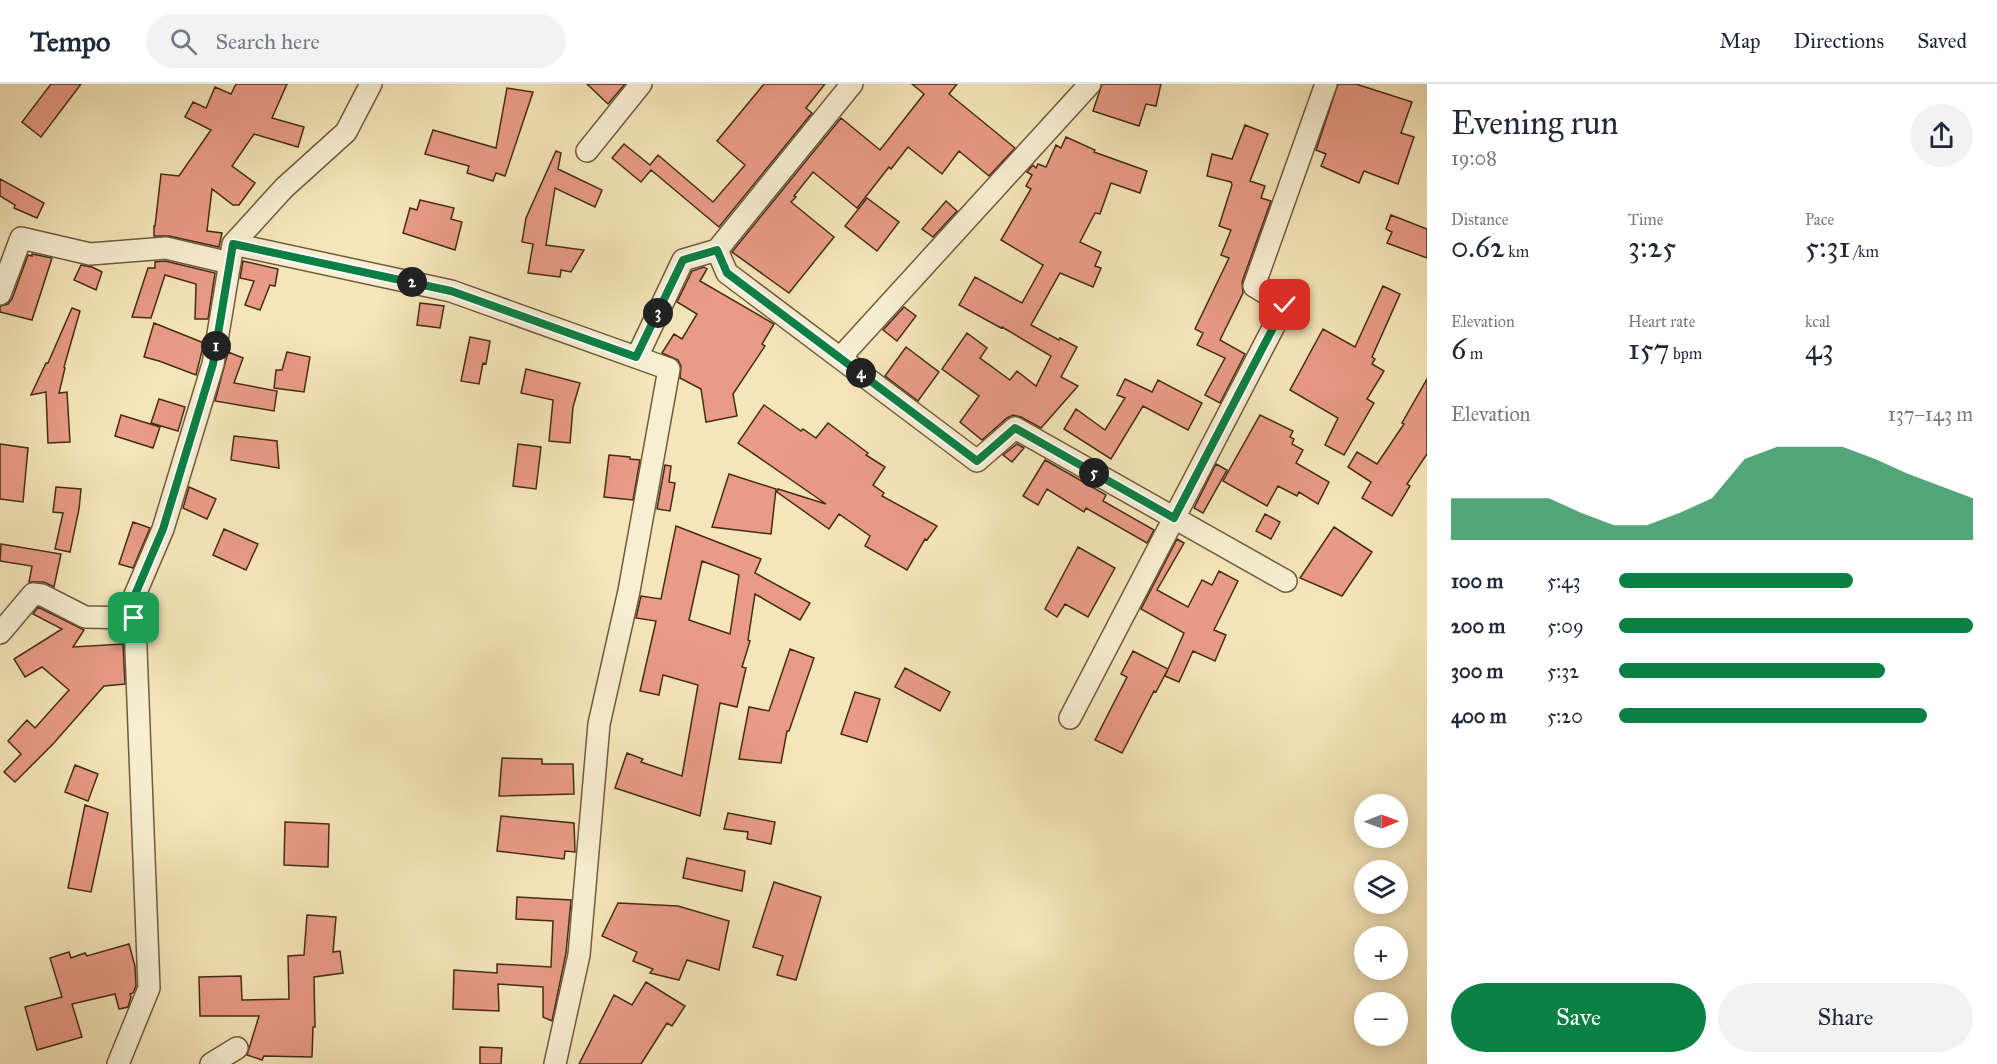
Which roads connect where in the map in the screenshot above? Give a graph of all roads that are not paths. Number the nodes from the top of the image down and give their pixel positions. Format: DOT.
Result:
graph roads {
  1 [pos="371,84"];
  2 [pos="641,84"];
  3 [pos="852,84"];
  4 [pos="1090,84"];
  5 [pos="1326,84"];
  6 [pos="587,151"];
  7 [pos="717,250"];
  8 [pos="232,253"];
  9 [pos="0,294"];
  10 [pos="636,357"];
  11 [pos="840,358"];
  12 [pos="1174,518"];
  13 [pos="1286,581"];
  14 [pos="134,618"];
  15 [pos="0,633"];
  16 [pos="1070,718"];
  17 [pos="237,1048"];
  18 [pos="118,1064"];
  19 [pos="212,1064"];
  20 [pos="555,1064"];
  1 -- 8 [label="street"];
  2 -- 6 [label="street"];
  3 -- 7 [label="street"];
  4 -- 11 [label="street"];
  5 -- 12 [label="street"];
  7 -- 10 [label="street"];
  7 -- 11 [label="street"];
  8 -- 9 [label="street"];
  8 -- 10 [label="street"];
  8 -- 14 [label="street"];
  10 -- 20 [label="street"];
  11 -- 12 [label="street"];
  12 -- 13 [label="street"];
  12 -- 16 [label="street"];
  14 -- 15 [label="street"];
  14 -- 18 [label="street"];
  17 -- 19 [label="street"];
}
